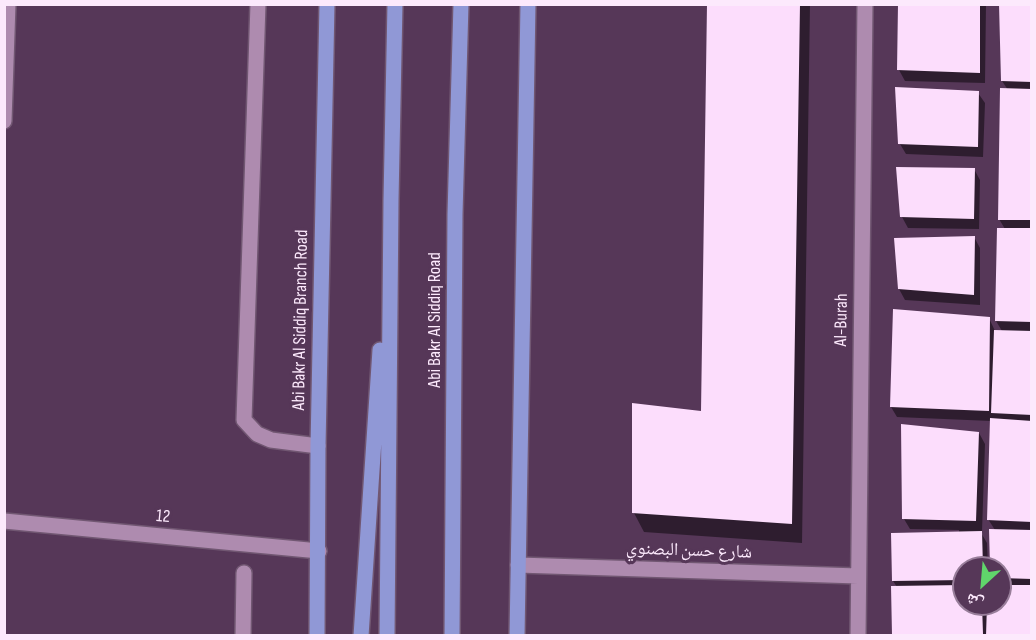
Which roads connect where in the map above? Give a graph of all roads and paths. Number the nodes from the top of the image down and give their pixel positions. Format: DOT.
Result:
graph roads {
  1 [pos="8,4"];
  2 [pos="258,4"];
  3 [pos="327,4"];
  4 [pos="395,4"];
  5 [pos="461,4"];
  6 [pos="528,4"];
  7 [pos="865,4"];
  8 [pos="4,121"];
  9 [pos="391,200"];
  10 [pos="318,446"];
  11 [pos="4,521"];
  12 [pos="319,551"];
  13 [pos="518,565"];
  14 [pos="244,573"];
  15 [pos="858,576"];
  16 [pos="243,636"];
  17 [pos="317,636"];
  18 [pos="361,636"];
  19 [pos="387,636"];
  20 [pos="453,636"];
  21 [pos="517,636"];
  22 [pos="858,636"];
  1 -- 8 [label="street"];
  2 -- 10 [label="street"];
  3 -- 10 [label="main road, Abi Bakr Al Siddiq Branch Road"];
  4 -- 9 [label="main road"];
  5 -- 20 [label="main road, Abi Bakr Al Siddiq Road"];
  6 -- 13 [label="main road"];
  7 -- 15 [label="street, Al-Burah"];
  9 -- 18 [label="main road"];
  9 -- 19 [label="main road"];
  10 -- 12 [label="main road, Abi Bakr Al Siddiq Branch Road"];
  11 -- 12 [label="street, 12"];
  12 -- 17 [label="main road, Abi Bakr Al Siddiq Branch Road"];
  13 -- 15 [label="street, شارع حسن البصنوي"];
  13 -- 21 [label="main road"];
  14 -- 16 [label="street"];
  15 -- 22 [label="street, Al-Burah"];
}
